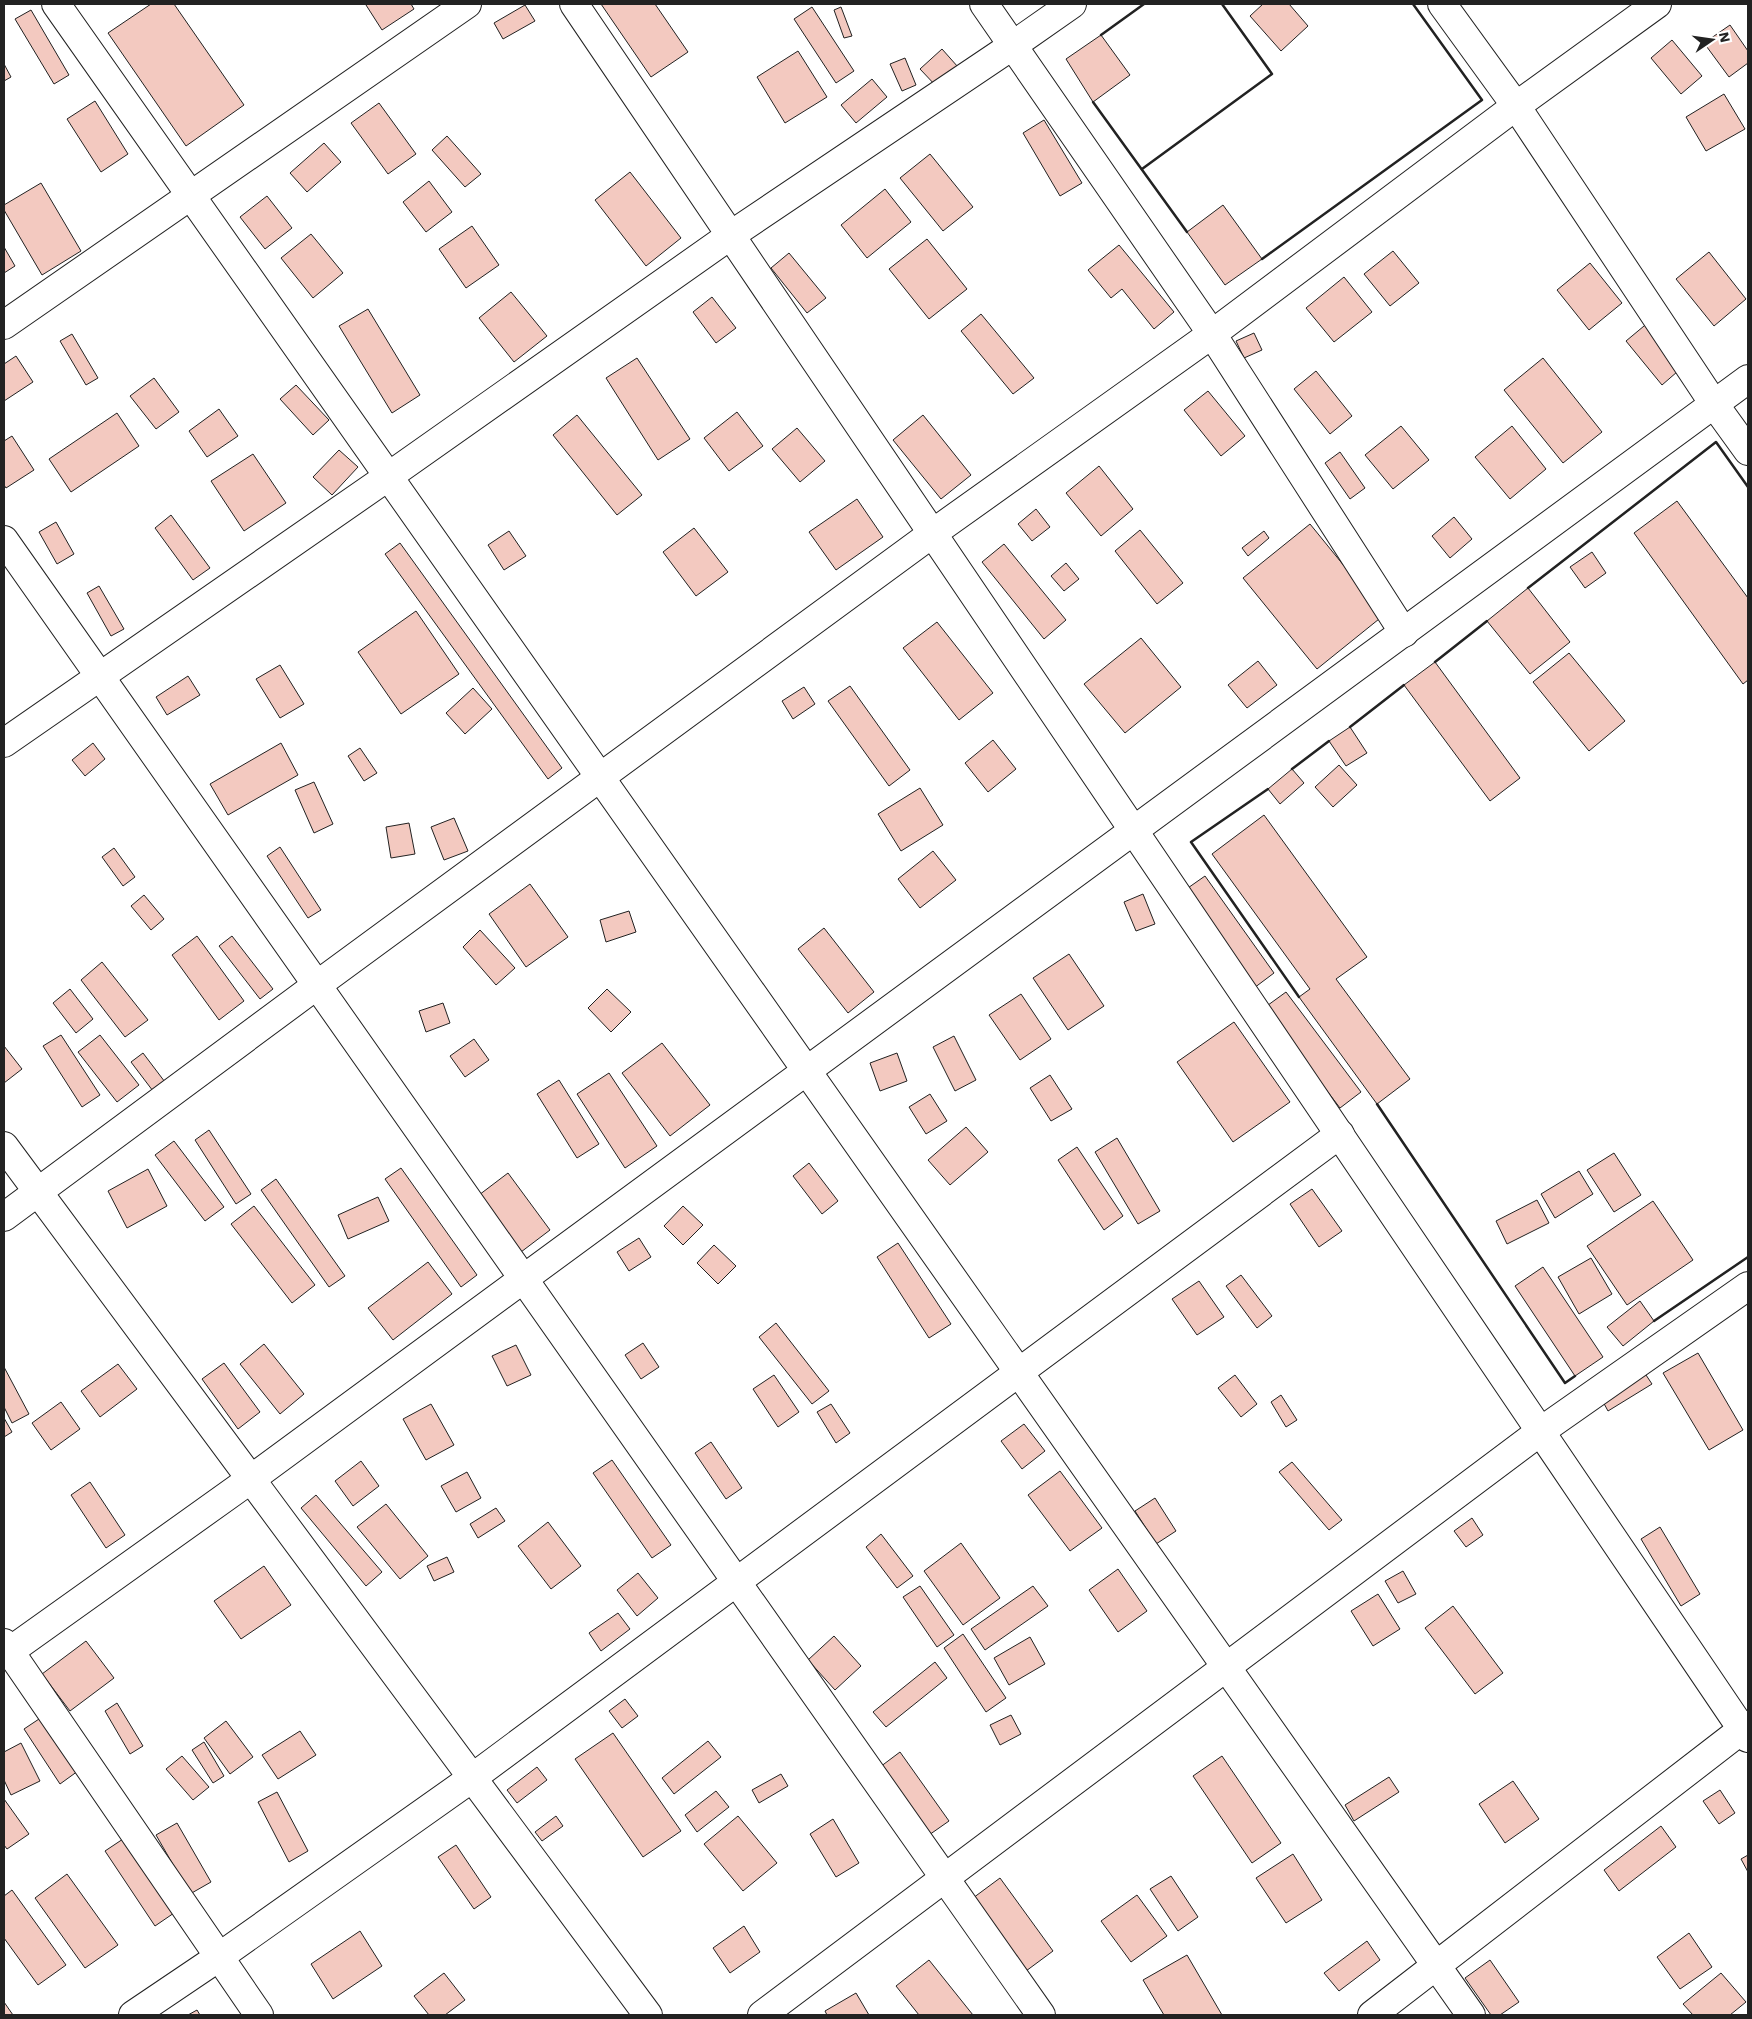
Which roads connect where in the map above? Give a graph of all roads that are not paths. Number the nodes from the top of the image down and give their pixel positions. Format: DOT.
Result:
graph roads {
  1 [pos="56,4"];
  2 [pos="468,4"];
  3 [pos="574,4"];
  4 [pos="984,4"];
  5 [pos="1072,4"];
  6 [pos="1442,4"];
  7 [pos="1656,4"];
  8 [pos="1012,46"];
  9 [pos="1516,106"];
  10 [pos="192,196"];
  11 [pos="731,235"];
  12 [pos="4,325"];
  13 [pos="1212,334"];
  14 [pos="1748,379"];
  15 [pos="1714,404"];
  16 [pos="1748,451"];
  17 [pos="389,476"];
  18 [pos="933,533"];
  19 [pos="4,540"];
  20 [pos="1404,633"];
  21 [pos="99,676"];
  22 [pos="4,744"];
  23 [pos="600,777"];
  24 [pos="1134,831"];
  25 [pos="317,985"];
  26 [pos="808,1072"];
  27 [pos="1340,1134"];
  28 [pos="4,1146"];
  29 [pos="38,1192"];
  30 [pos="4,1218"];
  31 [pos="523,1279"];
  32 [pos="1748,1286"];
  33 [pos="1020,1373"];
  34 [pos="1541,1431"];
  35 [pos="251,1479"];
  36 [pos="736,1582"];
  37 [pos="7,1647"];
  38 [pos="1226,1668"];
  39 [pos="1746,1731"];
  40 [pos="472,1778"];
  41 [pos="944,1878"];
  42 [pos="219,1957"];
  43 [pos="1436,1966"];
  44 [pos="133,2015"];
  45 [pos="259,2015"];
  46 [pos="648,2015"];
  47 [pos="762,2015"];
  48 [pos="1041,2015"];
  49 [pos="1372,2015"];
  50 [pos="1471,2015"];
  1 -- 10 [label="street"];
  2 -- 10 [label="street"];
  3 -- 11 [label="street"];
  4 -- 8 [label="street"];
  5 -- 8 [label="street"];
  6 -- 9 [label="street"];
  7 -- 9 [label="street"];
  8 -- 11 [label="street"];
  8 -- 13 [label="street"];
  9 -- 13 [label="street"];
  9 -- 15 [label="street"];
  10 -- 12 [label="street"];
  10 -- 17 [label="street"];
  11 -- 17 [label="street"];
  11 -- 18 [label="street"];
  13 -- 18 [label="street"];
  13 -- 20 [label="street"];
  14 -- 15 [label="street"];
  15 -- 16 [label="street"];
  15 -- 20 [label="street"];
  17 -- 21 [label="street"];
  17 -- 23 [label="street"];
  18 -- 23 [label="street"];
  18 -- 24 [label="street"];
  19 -- 21 [label="street"];
  20 -- 24 [label="street"];
  21 -- 22 [label="street"];
  21 -- 25 [label="street"];
  23 -- 25 [label="street"];
  23 -- 26 [label="street"];
  24 -- 26 [label="street"];
  24 -- 27 [label="street"];
  25 -- 29 [label="street"];
  25 -- 31 [label="street"];
  26 -- 31 [label="street"];
  26 -- 33 [label="street"];
  27 -- 33 [label="street"];
  27 -- 34 [label="street"];
  28 -- 29 [label="street"];
  29 -- 30 [label="street"];
  29 -- 35 [label="street"];
  31 -- 35 [label="street"];
  31 -- 36 [label="street"];
  32 -- 34 [label="street"];
  33 -- 36 [label="street"];
  33 -- 38 [label="street"];
  34 -- 38 [label="street"];
  34 -- 39 [label="street"];
  35 -- 37 [label="street"];
  35 -- 40 [label="street"];
  36 -- 40 [label="street"];
  36 -- 41 [label="street"];
  37 -- 42 [label="street"];
  38 -- 41 [label="street"];
  38 -- 43 [label="street"];
  39 -- 43 [label="street"];
  40 -- 42 [label="street"];
  40 -- 46 [label="street"];
  41 -- 47 [label="street"];
  41 -- 48 [label="street"];
  42 -- 44 [label="street"];
  42 -- 45 [label="street"];
  43 -- 49 [label="street"];
  43 -- 50 [label="street"];
}
